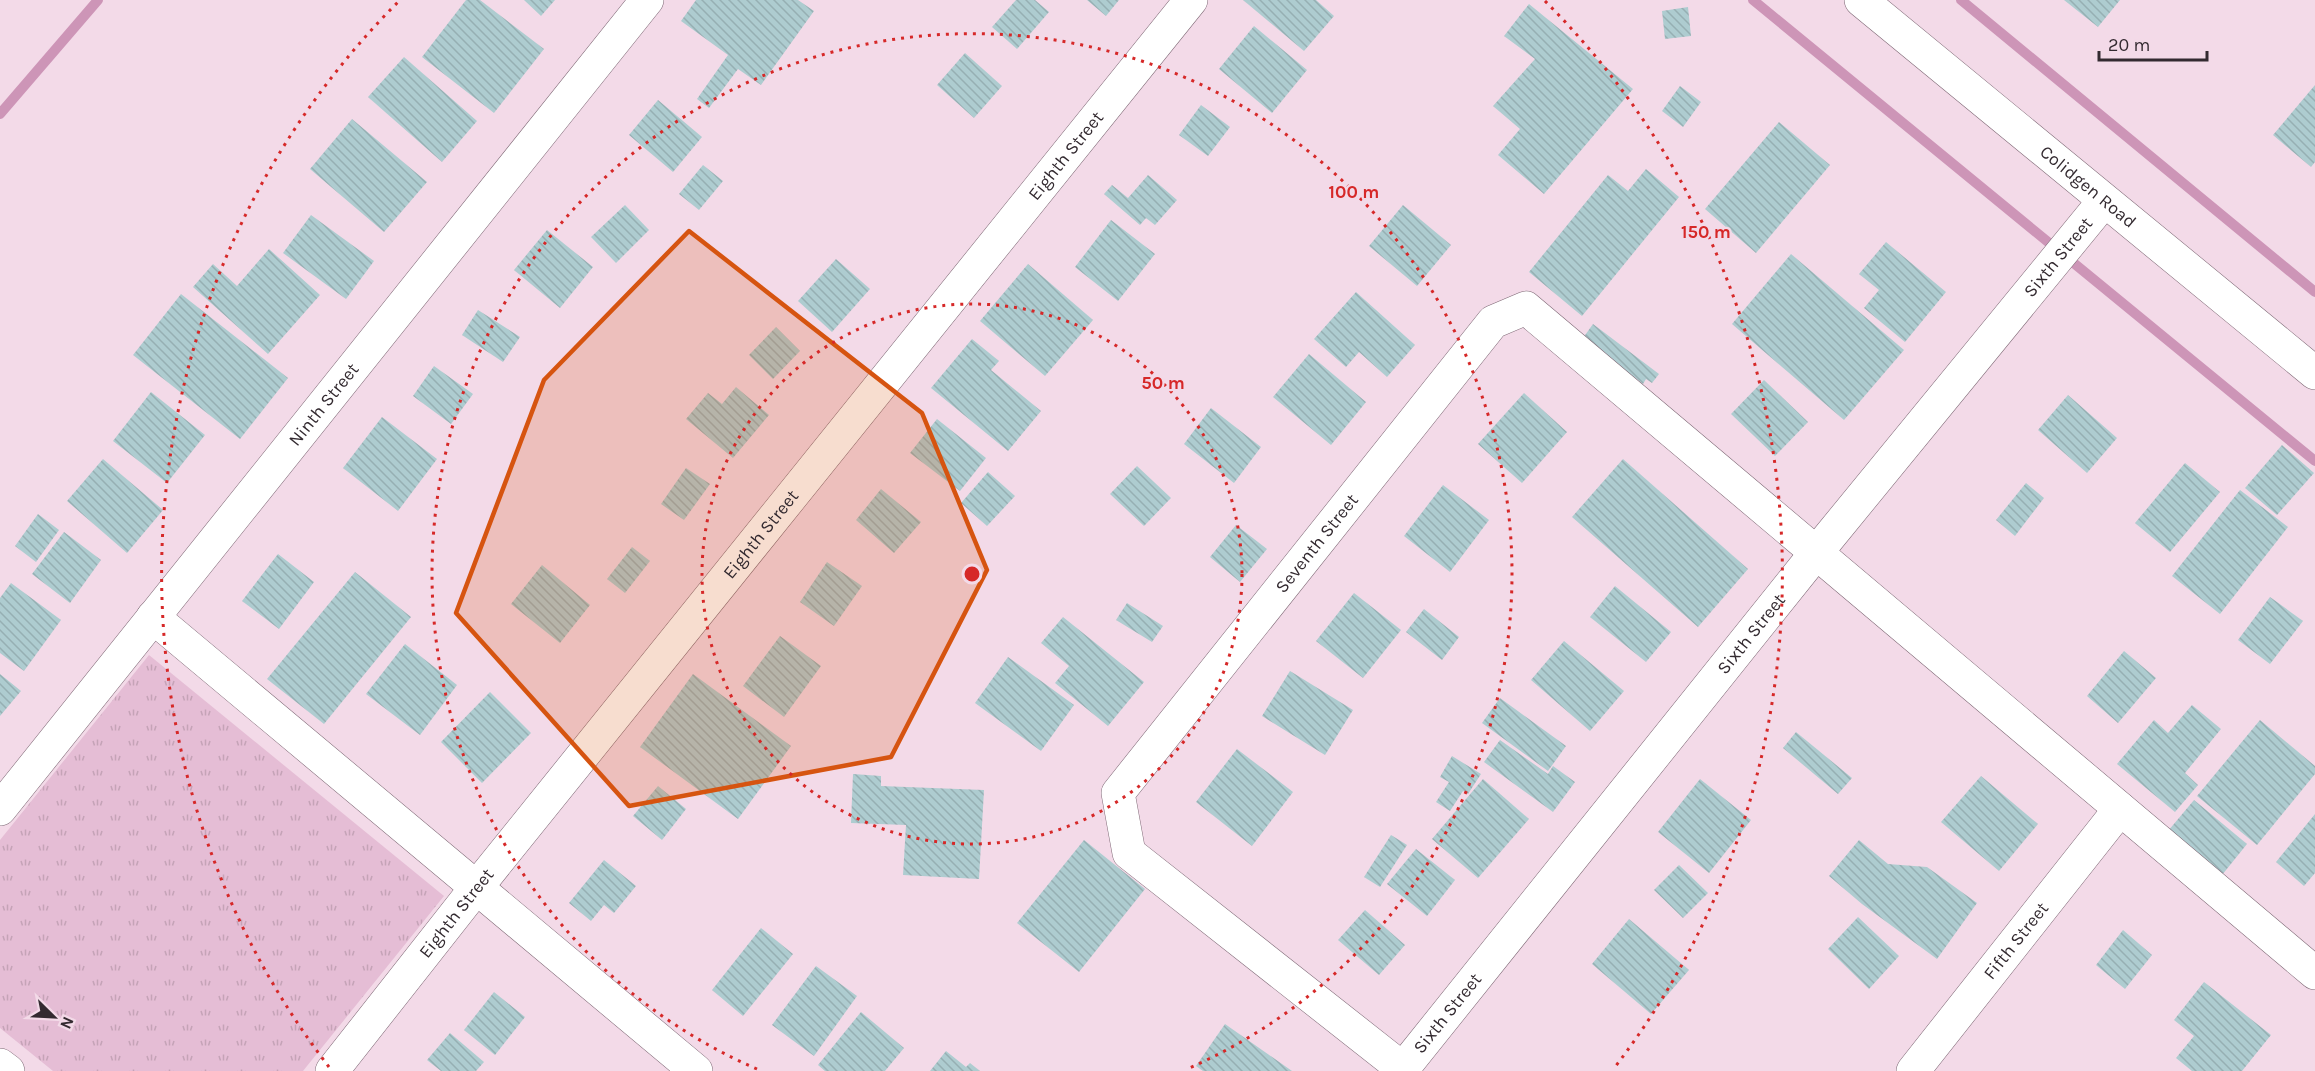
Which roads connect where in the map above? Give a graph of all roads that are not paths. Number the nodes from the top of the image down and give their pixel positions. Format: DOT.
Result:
graph roads {
  1 [pos="647,0"];
  2 [pos="1191,0"];
  3 [pos="1861,0"];
  4 [pos="2104,201"];
  5 [pos="2315,373"];
  6 [pos="1816,553"];
  7 [pos="153,617"];
  8 [pos="0,809"];
  9 [pos="2120,809"];
  10 [pos="476,888"];
  11 [pos="2315,973"];
  12 [pos="0,1065"];
  13 [pos="1402,1070"];
  14 [pos="8,1071"];
  15 [pos="332,1071"];
  16 [pos="696,1071"];
  17 [pos="1913,1071"];
  1 -- 7 [label="street, Ninth Street"];
  2 -- 10 [label="street, Eighth Street"];
  3 -- 4 [label="street, Colidgen Road"];
  4 -- 5 [label="street, Colidgen Road"];
  4 -- 6 [label="street, Sixth Street"];
  6 -- 9 [label="street"];
  6 -- 13 [label="street, Sixth Street"];
  6 -- 13 [label="street, Seventh Street"];
  7 -- 8 [label="street, Ninth Street"];
  7 -- 10 [label="street"];
  9 -- 11 [label="street"];
  9 -- 17 [label="street, Fifth Street"];
  10 -- 15 [label="street, Eighth Street"];
  10 -- 16 [label="street"];
  12 -- 14 [label="street"];
}
